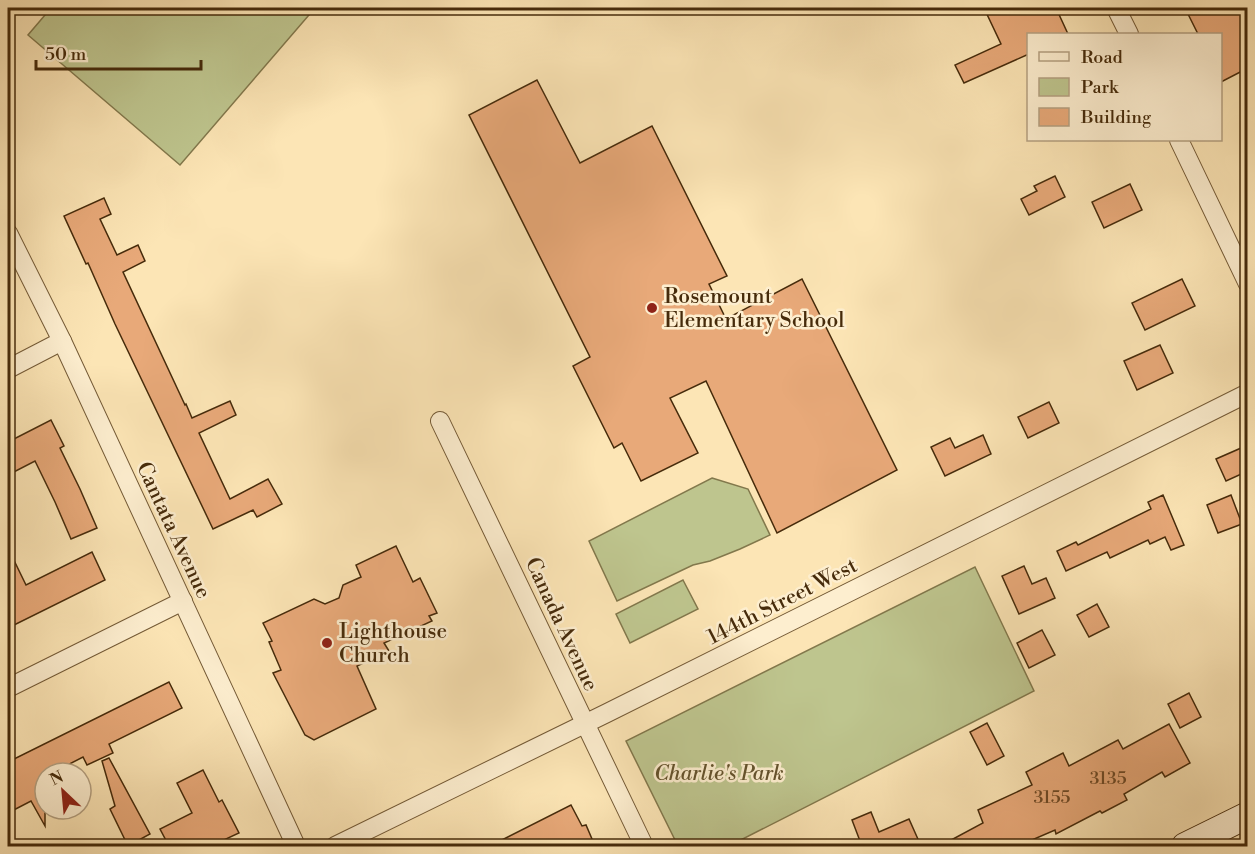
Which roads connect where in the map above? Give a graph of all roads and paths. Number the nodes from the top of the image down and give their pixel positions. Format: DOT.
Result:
graph roads {
  1 [pos="1116,8"];
  2 [pos="1128,33"];
  3 [pos="1179,141"];
  4 [pos="8,233"];
  5 [pos="1248,284"];
  6 [pos="62,341"];
  7 [pos="8,369"];
  8 [pos="1248,393"];
  9 [pos="440,421"];
  10 [pos="183,601"];
  11 [pos="8,688"];
  12 [pos="584,724"];
  13 [pos="1248,815"];
  14 [pos="296,846"];
  15 [pos="335,846"];
  16 [pos="644,846"];
  17 [pos="1185,846"];
  1 -- 2 [label="street"];
  3 -- 5 [label="street"];
  4 -- 6 [label="street, Cantata Avenue"];
  6 -- 7 [label="street"];
  6 -- 10 [label="street, Cantata Avenue"];
  8 -- 12 [label="street, 144th Street West"];
  9 -- 12 [label="street, Canada Avenue"];
  10 -- 11 [label="street"];
  10 -- 14 [label="street, Cantata Avenue"];
  12 -- 15 [label="street, 144th Street West"];
  12 -- 16 [label="street, Canada Avenue"];
  13 -- 17 [label="street"];
}
